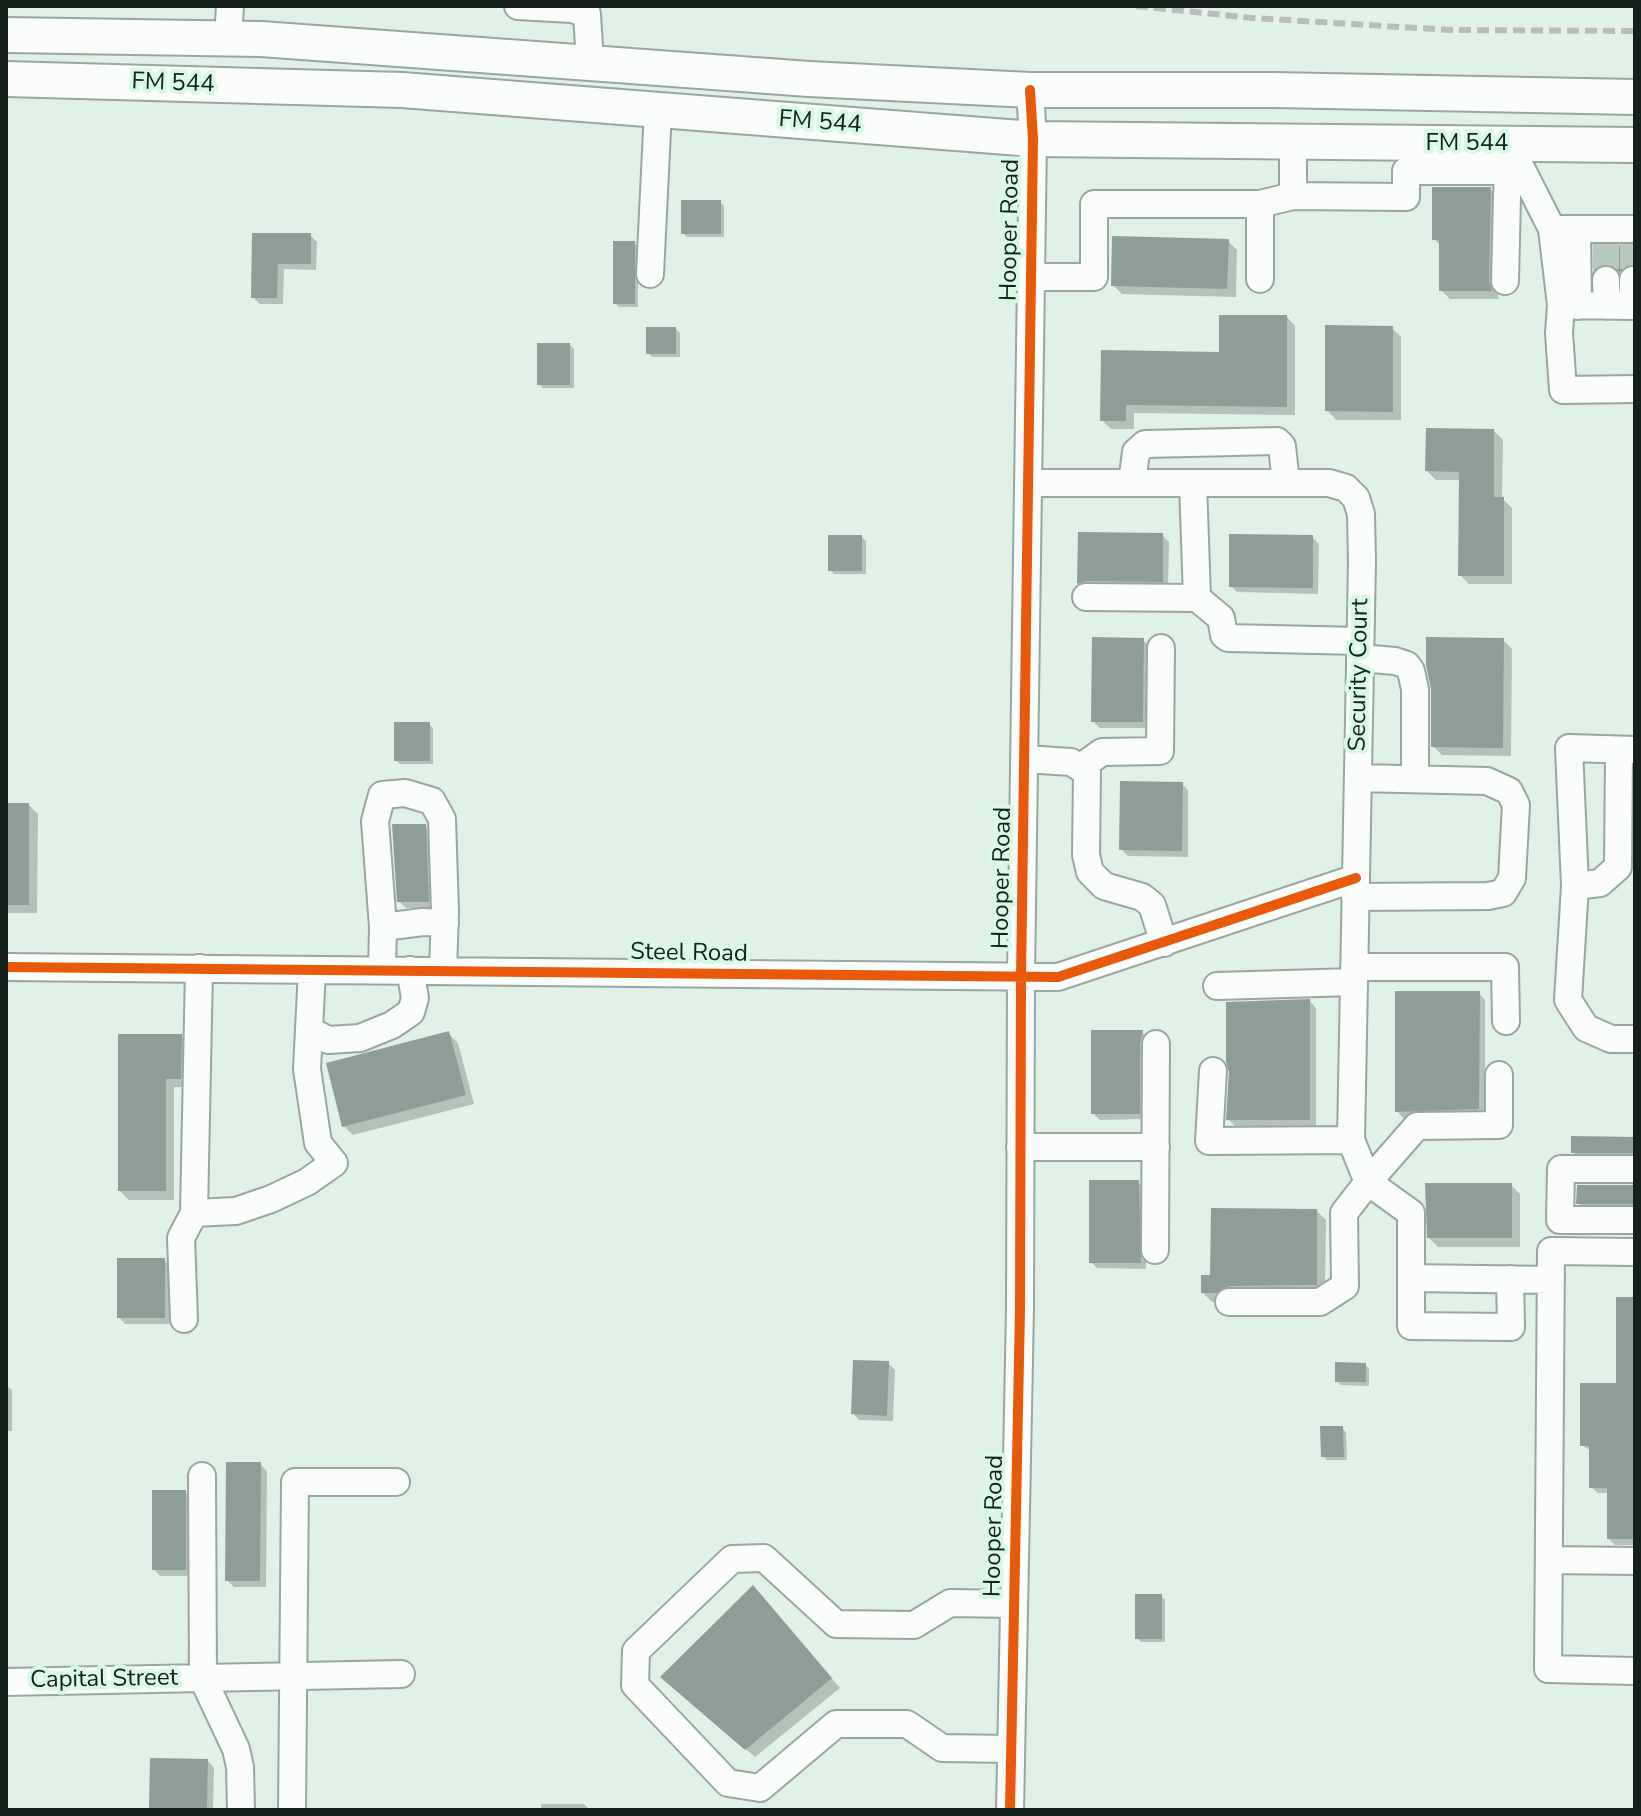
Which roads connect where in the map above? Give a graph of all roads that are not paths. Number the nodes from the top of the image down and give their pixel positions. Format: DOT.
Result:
graph roads {
  1 [pos="518,6"];
  2 [pos="229,22"];
  3 [pos="6,35"];
  4 [pos="590,63"];
  5 [pos="6,79"];
  6 [pos="809,79"];
  7 [pos="1030,90"];
  8 [pos="1511,94"];
  9 [pos="1635,97"];
  10 [pos="658,110"];
  11 [pos="1033,139"];
  12 [pos="1293,142"];
  13 [pos="1635,145"];
  14 [pos="1436,157"];
  15 [pos="1507,157"];
  16 [pos="1293,196"];
  17 [pos="1260,204"];
  18 [pos="1565,229"];
  19 [pos="1633,234"];
  20 [pos="650,274"];
  21 [pos="1031,277"];
  22 [pos="1260,279"];
  23 [pos="1505,281"];
  24 [pos="1634,298"];
  25 [pos="1569,306"];
  26 [pos="1635,389"];
  27 [pos="1028,483"];
  28 [pos="1132,483"];
  29 [pos="1193,483"];
  30 [pos="1286,483"];
  31 [pos="1086,597"];
  32 [pos="1197,598"];
  33 [pos="1161,648"];
  34 [pos="1360,650"];
  35 [pos="1627,751"];
  36 [pos="1025,759"];
  37 [pos="1081,767"];
  38 [pos="1358,778"];
  39 [pos="1415,779"];
  40 [pos="1575,886"];
  41 [pos="1356,888"];
  42 [pos="445,923"];
  43 [pos="383,927"];
  44 [pos="1164,943"];
  45 [pos="6,967"];
  46 [pos="199,968"];
  47 [pos="312,970"];
  48 [pos="382,970"];
  49 [pos="410,970"];
  50 [pos="443,971"];
  51 [pos="1354,975"];
  52 [pos="1021,977"];
  53 [pos="1217,986"];
  54 [pos="1506,1021"];
  55 [pos="309,1030"];
  56 [pos="1635,1039"];
  57 [pos="1156,1044"];
  58 [pos="1213,1071"];
  59 [pos="1499,1075"];
  60 [pos="1351,1140"];
  61 [pos="1020,1147"];
  62 [pos="1156,1147"];
  63 [pos="1635,1169"];
  64 [pos="1368,1182"];
  65 [pos="194,1213"];
  66 [pos="1635,1220"];
  67 [pos="1155,1250"];
  68 [pos="1635,1252"];
  69 [pos="1411,1278"];
  70 [pos="1510,1279"];
  71 [pos="1551,1280"];
  72 [pos="1229,1302"];
  73 [pos="184,1319"];
  74 [pos="202,1476"];
  75 [pos="396,1482"];
  76 [pos="1549,1560"];
  77 [pos="1635,1561"];
  78 [pos="1014,1604"];
  79 [pos="1635,1671"];
  80 [pos="401,1674"];
  81 [pos="292,1676"];
  82 [pos="203,1679"];
  83 [pos="6,1682"];
  84 [pos="1011,1749"];
  85 [pos="241,1810"];
  86 [pos="292,1810"];
  87 [pos="1010,1810"];
  1 -- 4 [label="street"];
  2 -- 3 [label="main road, FM 544 / FM 544"];
  2 -- 4 [label="main road, FM 544 / FM 544"];
  4 -- 6 [label="main road, FM 544 / FM 544"];
  5 -- 10 [label="main road, FM 544 / FM 544"];
  6 -- 7 [label="main road, FM 544 / FM 544"];
  6 -- 10 [label="main road"];
  7 -- 8 [label="main road, FM 544 / FM 544"];
  7 -- 11 [label="street, Hooper Road"];
  8 -- 9 [label="main road, FM 544 / FM 544"];
  8 -- 15 [label="main road"];
  10 -- 11 [label="main road, FM 544 / FM 544"];
  10 -- 20 [label="street"];
  11 -- 12 [label="main road, FM 544 / FM 544"];
  11 -- 21 [label="street, Hooper Road"];
  12 -- 14 [label="main road, FM 544 / FM 544"];
  12 -- 16 [label="street"];
  13 -- 15 [label="main road, FM 544 / FM 544"];
  14 -- 15 [label="main road, FM 544 / FM 544"];
  14 -- 16 [label="street"];
  15 -- 18 [label="street"];
  15 -- 23 [label="street"];
  16 -- 17 [label="street"];
  17 -- 21 [label="street"];
  17 -- 22 [label="street"];
  18 -- 19 [label="street"];
  18 -- 25 [label="street"];
  21 -- 27 [label="street, Hooper Road"];
  24 -- 25 [label="street"];
  25 -- 26 [label="street"];
  27 -- 28 [label="street, Security Court"];
  27 -- 36 [label="street, Hooper Road"];
  28 -- 29 [label="street, Security Court"];
  28 -- 30 [label="street"];
  29 -- 30 [label="street, Security Court"];
  29 -- 32 [label="street"];
  30 -- 34 [label="street, Security Court"];
  31 -- 32 [label="street"];
  32 -- 34 [label="street"];
  33 -- 37 [label="street"];
  34 -- 38 [label="street, Security Court"];
  34 -- 39 [label="street"];
  35 -- 40 [label="street"];
  35 -- 40 [label="street"];
  36 -- 37 [label="street"];
  36 -- 52 [label="street, Hooper Road"];
  37 -- 44 [label="street"];
  38 -- 39 [label="street, Steel Road"];
  38 -- 41 [label="street, Security Court"];
  39 -- 41 [label="street, Steel Road"];
  40 -- 56 [label="street"];
  41 -- 44 [label="street, Steel Road"];
  41 -- 51 [label="street, Security Court"];
  42 -- 43 [label="street"];
  42 -- 43 [label="street"];
  42 -- 50 [label="street"];
  43 -- 48 [label="street"];
  44 -- 52 [label="street, Steel Road"];
  45 -- 46 [label="street, Steel Road"];
  46 -- 47 [label="street, Steel Road"];
  46 -- 65 [label="street"];
  47 -- 48 [label="street, Steel Road"];
  47 -- 55 [label="street"];
  48 -- 49 [label="street, Steel Road"];
  49 -- 50 [label="street, Steel Road"];
  49 -- 55 [label="street"];
  50 -- 52 [label="street, Steel Road"];
  51 -- 53 [label="street"];
  51 -- 54 [label="street"];
  51 -- 60 [label="street, Security Court"];
  52 -- 61 [label="street, Hooper Road"];
  55 -- 65 [label="street"];
  57 -- 62 [label="street"];
  58 -- 60 [label="street"];
  59 -- 64 [label="street"];
  60 -- 64 [label="street, Security Court"];
  61 -- 62 [label="street"];
  61 -- 78 [label="street, Hooper Road"];
  62 -- 67 [label="street"];
  63 -- 66 [label="street"];
  64 -- 69 [label="street"];
  64 -- 72 [label="street"];
  65 -- 73 [label="street"];
  68 -- 71 [label="street"];
  69 -- 70 [label="street"];
  69 -- 70 [label="street"];
  70 -- 71 [label="street"];
  71 -- 76 [label="street"];
  74 -- 82 [label="street"];
  75 -- 81 [label="street"];
  76 -- 77 [label="street"];
  76 -- 79 [label="street"];
  78 -- 84 [label="street, Hooper Road"];
  78 -- 84 [label="street"];
  80 -- 81 [label="street, Capital Street"];
  81 -- 82 [label="street, Capital Street"];
  81 -- 86 [label="street"];
  82 -- 83 [label="street, Capital Street"];
  82 -- 85 [label="street"];
  84 -- 87 [label="street, Hooper Road"];
}
